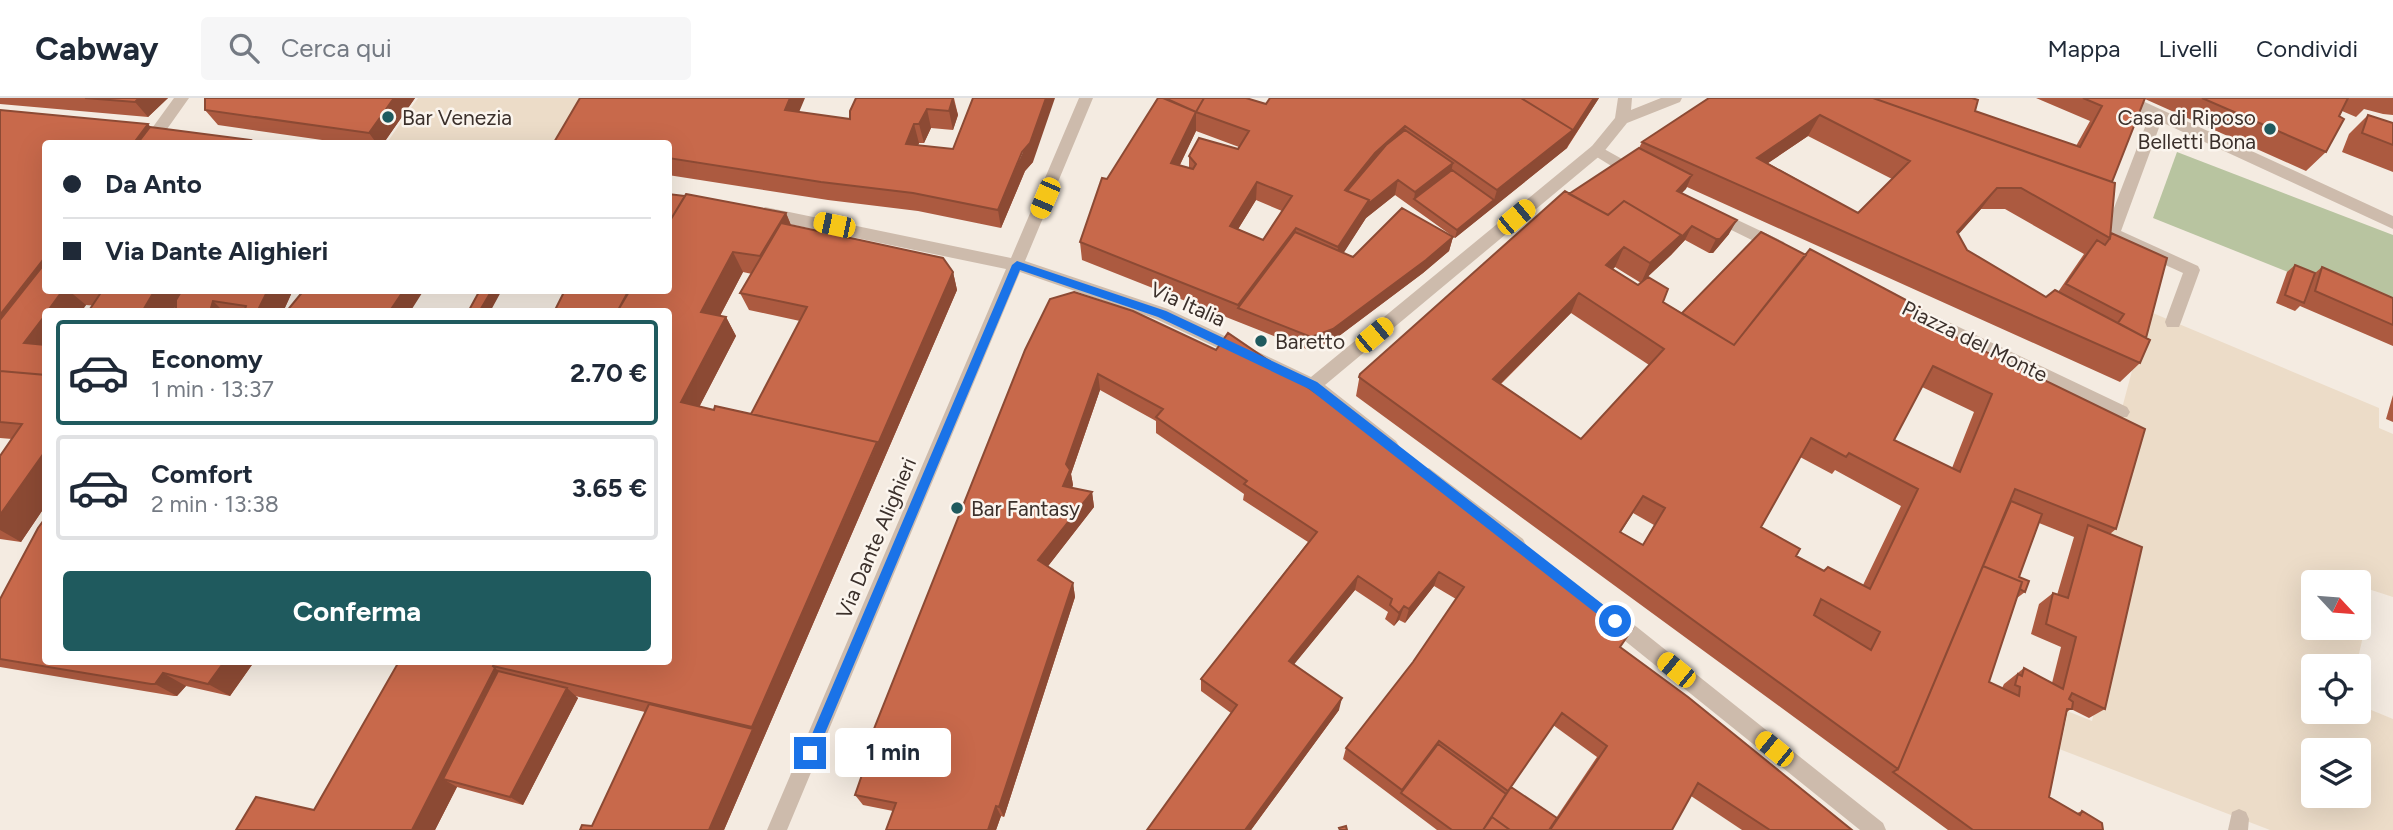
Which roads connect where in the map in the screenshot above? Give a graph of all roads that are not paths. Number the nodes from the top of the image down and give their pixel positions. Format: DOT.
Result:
graph roads {
  1 [pos="182,98"];
  2 [pos="1086,98"];
  3 [pos="1625,98"];
  4 [pos="1675,98"];
  5 [pos="2123,98"];
  6 [pos="2157,114"];
  7 [pos="1622,119"];
  8 [pos="156,135"];
  9 [pos="1597,150"];
  10 [pos="1626,168"];
  11 [pos="1702,209"];
  12 [pos="744,210"];
  13 [pos="2393,223"];
  14 [pos="1788,251"];
  15 [pos="1017,265"];
  16 [pos="1887,299"];
  17 [pos="2173,322"];
  18 [pos="1313,385"];
  19 [pos="2121,412"];
  20 [pos="1529,554"];
  21 [pos="1593,604"];
  22 [pos="777,830"];
  23 [pos="1876,830"];
  1 -- 8 [label="street"];
  2 -- 15 [label="street, Via Dante Alighieri"];
  3 -- 7 [label="street"];
  4 -- 7 [label="street"];
  5 -- 6 [label="street"];
  6 -- 13 [label="street"];
  6 -- 17 [label="street"];
  7 -- 9 [label="street"];
  9 -- 10 [label="street"];
  9 -- 18 [label="street"];
  11 -- 14 [label="street"];
  12 -- 15 [label="street, Via Italia"];
  15 -- 18 [label="street, Via Italia"];
  15 -- 22 [label="street, Via Dante Alighieri"];
  16 -- 19 [label="street, Piazza del Monte"];
  18 -- 20 [label="street, Via Italia"];
  21 -- 23 [label="street"];
}
